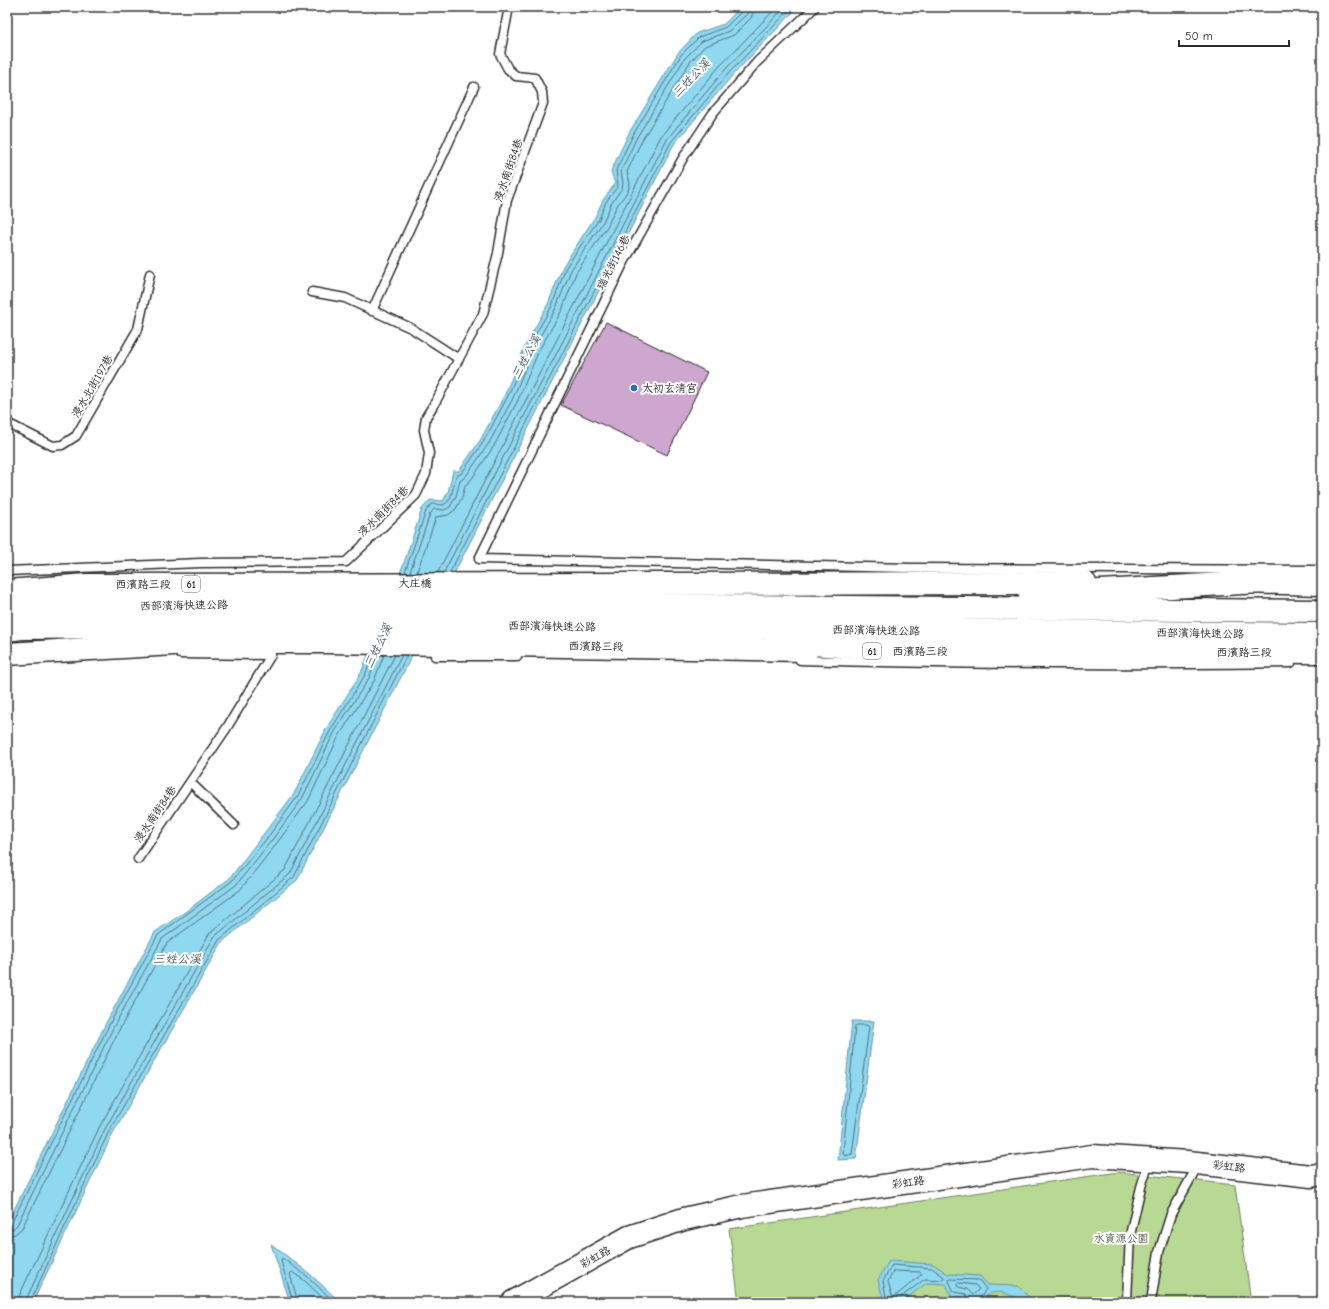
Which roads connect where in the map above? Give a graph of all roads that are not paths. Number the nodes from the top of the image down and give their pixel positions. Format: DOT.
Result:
graph roads {
  1 [pos="509,7"];
  2 [pos="815,7"];
  3 [pos="474,88"];
  4 [pos="150,274"];
  5 [pos="312,292"];
  6 [pos="372,312"];
  7 [pos="459,359"];
  8 [pos="7,423"];
  9 [pos="346,562"];
  10 [pos="1322,570"];
  11 [pos="7,571"];
  12 [pos="1260,582"];
  13 [pos="375,583"];
  14 [pos="1322,584"];
  15 [pos="7,591"];
  16 [pos="361,603"];
  17 [pos="441,604"];
  18 [pos="825,607"];
  19 [pos="7,608"];
  20 [pos="1322,611"];
  21 [pos="579,627"];
  22 [pos="7,630"];
  23 [pos="1322,634"];
  24 [pos="430,641"];
  25 [pos="908,651"];
  26 [pos="1322,652"];
  27 [pos="11,654"];
  28 [pos="151,654"];
  29 [pos="174,654"];
  30 [pos="522,656"];
  31 [pos="794,660"];
  32 [pos="1298,663"];
  33 [pos="190,782"];
  34 [pos="234,825"];
  35 [pos="138,859"];
  36 [pos="1150,1159"];
  37 [pos="1199,1163"];
  38 [pos="1322,1174"];
  39 [pos="521,1300"];
  40 [pos="1127,1300"];
  41 [pos="1151,1301"];
  1 -- 7 [label="lane, 浸水南街84巷"];
  2 -- 10 [label="lane, 瑞光街146巷"];
  3 -- 6 [label="lane"];
  4 -- 8 [label="lane, 浸水北街197巷"];
  5 -- 6 [label="lane"];
  6 -- 7 [label="lane"];
  7 -- 9 [label="lane, 浸水南街84巷"];
  9 -- 11 [label="lane, 西濱路三段"];
  12 -- 13 [label="main road, 大庄橋 / 61"];
  12 -- 14 [label="main road, 61"];
  12 -- 18 [label="main road"];
  13 -- 15 [label="main road, 西濱路三段 / 61"];
  16 -- 17 [label="main road, 大庄橋 / 61"];
  16 -- 19 [label="main road, 西部濱海快速公路 / 61"];
  17 -- 18 [label="main road, 西部濱海快速公路 / 61"];
  18 -- 20 [label="main road, 西部濱海快速公路 / 61"];
  21 -- 23 [label="main road, 西部濱海快速公路 / 61"];
  21 -- 24 [label="main road, 西部濱海快速公路 / 61"];
  21 -- 25 [label="main road"];
  22 -- 24 [label="main road, 西部濱海快速公路 / 61"];
  24 -- 25 [label="main road, 西濱路三段 / 61"];
  24 -- 27 [label="main road, 61"];
  24 -- 30 [label="lane"];
  25 -- 26 [label="main road, 西濱路三段 / 61"];
  27 -- 28 [label="lane"];
  29 -- 33 [label="lane, 浸水南街84巷"];
  31 -- 32 [label="lane, 西濱路三段"];
  33 -- 34 [label="lane, 浸水南街84巷"];
  33 -- 35 [label="lane, 浸水南街84巷"];
  36 -- 37 [label="main road, 彩虹路"];
  36 -- 39 [label="main road, 彩虹路"];
  36 -- 40 [label="lane"];
  37 -- 38 [label="main road, 彩虹路"];
  37 -- 41 [label="lane"];
}
